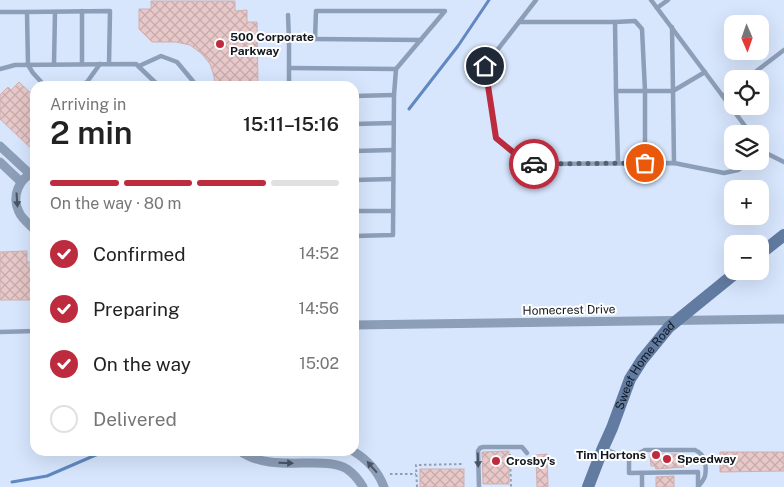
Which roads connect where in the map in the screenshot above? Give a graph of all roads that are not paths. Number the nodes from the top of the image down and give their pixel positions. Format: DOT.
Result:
graph roads {
  1 [pos="536,0"];
  2 [pos="651,0"];
  3 [pos="668,0"];
  4 [pos="657,8"];
  5 [pos="82,11"];
  6 [pos="0,12"];
  7 [pos="27,12"];
  8 [pos="55,12"];
  9 [pos="288,15"];
  10 [pos="520,22"];
  11 [pos="615,22"];
  12 [pos="672,27"];
  13 [pos="315,39"];
  14 [pos="288,40"];
  15 [pos="421,40"];
  16 [pos="784,50"];
  17 [pos="54,64"];
  18 [pos="82,64"];
  19 [pos="100,64"];
  20 [pos="109,64"];
  21 [pos="28,65"];
  22 [pos="139,66"];
  23 [pos="289,68"];
  24 [pos="0,69"];
  25 [pos="396,69"];
  26 [pos="758,70"];
  27 [pos="705,72"];
  28 [pos="40,81"];
  29 [pos="88,81"];
  30 [pos="154,81"];
  31 [pos="193,81"];
  32 [pos="289,81"];
  33 [pos="616,91"];
  34 [pos="645,91"];
  35 [pos="673,91"];
  36 [pos="394,95"];
  37 [pos="359,96"];
  38 [pos="723,96"];
  39 [pos="394,123"];
  40 [pos="359,124"];
  41 [pos="745,125"];
  42 [pos="3,149"];
  43 [pos="393,150"];
  44 [pos="359,151"];
  45 [pos="769,154"];
  46 [pos="0,161"];
  47 [pos="784,162"];
  48 [pos="618,163"];
  49 [pos="645,163"];
  50 [pos="674,163"];
  51 [pos="738,170"];
  52 [pos="30,171"];
  53 [pos="30,175"];
  54 [pos="393,179"];
  55 [pos="359,180"];
  56 [pos="21,182"];
  57 [pos="359,211"];
  58 [pos="393,211"];
  59 [pos="30,225"];
  60 [pos="784,235"];
  61 [pos="359,236"];
  62 [pos="769,247"];
  63 [pos="727,280"];
  64 [pos="784,319"];
  65 [pos="677,321"];
  66 [pos="359,325"];
  67 [pos="30,331"];
  68 [pos="0,332"];
  69 [pos="603,448"];
  70 [pos="527,452"];
  71 [pos="359,455"];
  72 [pos="249,456"];
  73 [pos="629,459"];
  74 [pos="642,473"];
  75 [pos="363,487"];
  76 [pos="384,487"];
  77 [pos="479,487"];
  78 [pos="588,487"];
  79 [pos="642,487"];
  80 [pos="698,487"];
  1 -- 10 [label="lane"];
  2 -- 4 [label="lane"];
  3 -- 4 [label="lane"];
  4 -- 12 [label="lane"];
  5 -- 8 [label="lane"];
  5 -- 18 [label="lane"];
  5 -- 20 [label="lane"];
  6 -- 7 [label="lane"];
  7 -- 8 [label="lane"];
  7 -- 21 [label="lane"];
  8 -- 17 [label="lane"];
  9 -- 14 [label="lane"];
  10 -- 11 [label="lane"];
  10 -- 48 [label="lane"];
  11 -- 33 [label="lane"];
  11 -- 34 [label="lane"];
  12 -- 27 [label="lane"];
  12 -- 35 [label="lane"];
  13 -- 14 [label="lane"];
  13 -- 15 [label="lane"];
  13 -- 15 [label="lane"];
  14 -- 23 [label="lane"];
  15 -- 25 [label="lane"];
  16 -- 26 [label="lane"];
  17 -- 18 [label="lane"];
  17 -- 21 [label="lane"];
  18 -- 19 [label="lane"];
  19 -- 20 [label="lane"];
  19 -- 29 [label="lane"];
  20 -- 22 [label="lane"];
  21 -- 24 [label="lane"];
  21 -- 28 [label="lane"];
  22 -- 30 [label="lane"];
  22 -- 31 [label="lane"];
  23 -- 25 [label="lane"];
  23 -- 32 [label="lane"];
  25 -- 36 [label="lane"];
  27 -- 35 [label="lane"];
  27 -- 38 [label="lane"];
  33 -- 34 [label="lane"];
  33 -- 48 [label="lane"];
  34 -- 35 [label="lane"];
  34 -- 49 [label="lane"];
  35 -- 50 [label="lane"];
  36 -- 37 [label="lane"];
  36 -- 39 [label="lane"];
  38 -- 41 [label="lane"];
  39 -- 40 [label="lane"];
  39 -- 43 [label="lane"];
  42 -- 46 [label="lane"];
  42 -- 52 [label="street"];
  43 -- 44 [label="lane"];
  43 -- 54 [label="lane"];
  45 -- 47 [label="lane"];
  46 -- 56 [label="street"];
  48 -- 49 [label="lane"];
  49 -- 50 [label="lane"];
  50 -- 51 [label="lane"];
  53 -- 56 [label="street"];
  54 -- 55 [label="lane"];
  54 -- 58 [label="lane"];
  56 -- 59 [label="street, one-way"];
  57 -- 58 [label="lane"];
  58 -- 61 [label="lane"];
  60 -- 62 [label="street"];
  63 -- 65 [label="street, Sweet Home Road"];
  64 -- 65 [label="street, Homecrest Drive"];
  65 -- 66 [label="street, Homecrest Drive"];
  65 -- 69 [label="street, Sweet Home Road"];
  67 -- 68 [label="lane"];
  69 -- 73 [label="lane"];
  69 -- 78 [label="street, Sweet Home Road"];
  70 -- 77 [label="lane, one-way"];
  76 -- 71 [label="street, one-way"];
  72 -- 75 [label="street, one-way"];
  73 -- 74 [label="lane"];
  73 -- 80 [label="lane"];
  74 -- 79 [label="lane"];
  74 -- 80 [label="lane"];
}
